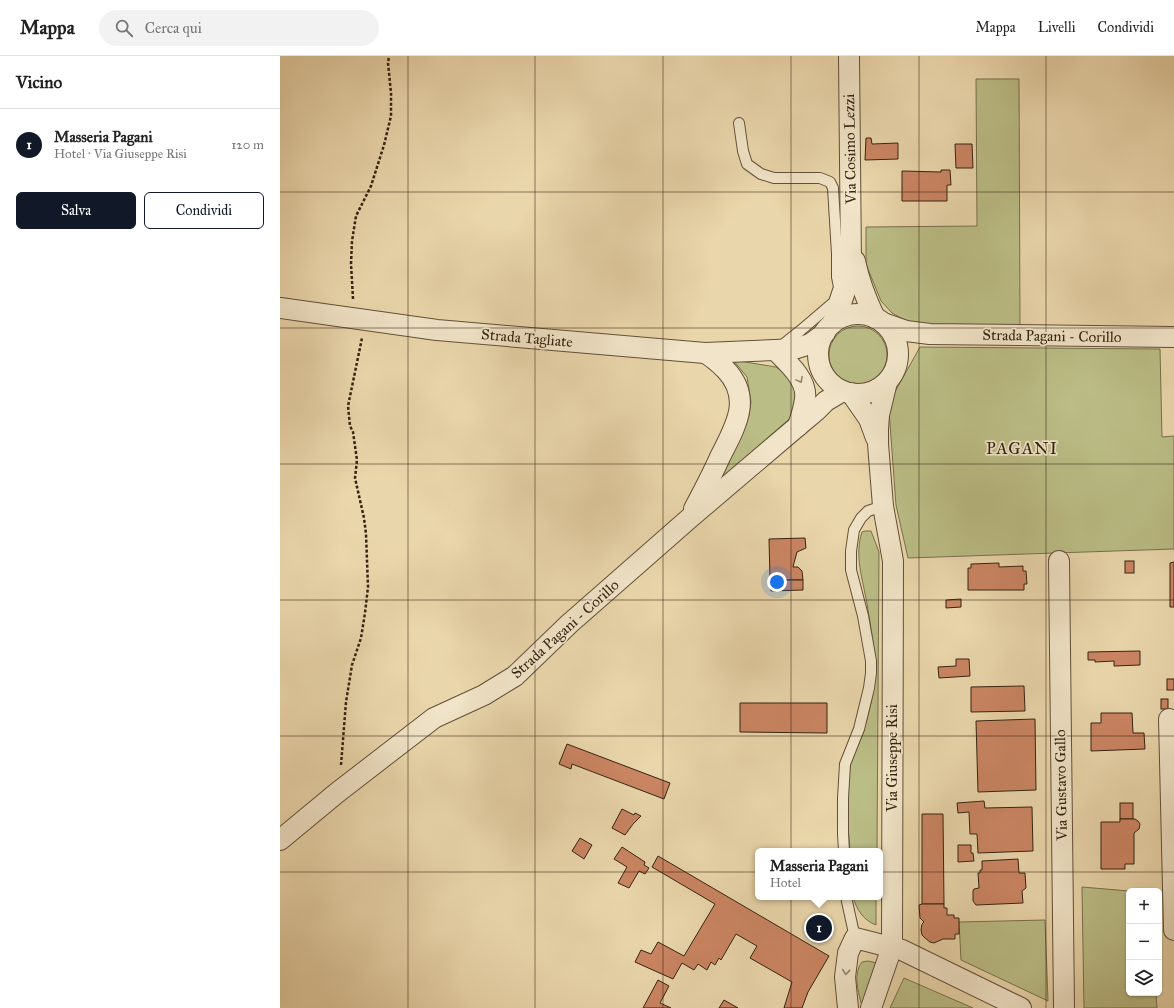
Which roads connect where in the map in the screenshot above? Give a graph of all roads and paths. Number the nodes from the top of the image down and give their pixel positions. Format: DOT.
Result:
graph roads {
  1 [pos="389,56"];
  2 [pos="849,56"];
  3 [pos="739,123"];
  4 [pos="851,243"];
  5 [pos="280,308"];
  6 [pos="358,319"];
  7 [pos="879,320"];
  8 [pos="828,328"];
  9 [pos="930,334"];
  10 [pos="1174,337"];
  11 [pos="775,350"];
  12 [pos="898,350"];
  13 [pos="705,353"];
  14 [pos="820,366"];
  15 [pos="887,382"];
  16 [pos="847,392"];
  17 [pos="798,426"];
  18 [pos="878,444"];
  19 [pos="883,506"];
  20 [pos="691,516"];
  21 [pos="1059,561"];
  22 [pos="1169,719"];
  23 [pos="338,792"];
  24 [pos="280,840"];
  25 [pos="844,848"];
  26 [pos="847,900"];
  27 [pos="1174,930"];
  28 [pos="855,938"];
  29 [pos="892,947"];
  30 [pos="848,1008"];
  31 [pos="871,1008"];
  32 [pos="1021,1008"];
  33 [pos="1064,1008"];
  1 -- 6 [label="path"];
  2 -- 4 [label="street, Via Cosimo Lezzi"];
  3 -- 11 [label="lane, Via Cosimo Lezzi"];
  4 -- 7 [label="street, Via Cosimo Lezzi"];
  4 -- 8 [label="street, Via Cosimo Lezzi"];
  5 -- 6 [label="street, Strada Tagliate"];
  6 -- 13 [label="street, Strada Tagliate"];
  6 -- 23 [label="path"];
  7 -- 8 [label="street, Strada Pagani - Corillo"];
  7 -- 9 [label="street, Strada Pagani - Corillo"];
  7 -- 12 [label="street"];
  8 -- 11 [label="street, Strada Tagliate"];
  8 -- 14 [label="street, Strada Pagani - Corillo"];
  9 -- 10 [label="street, Strada Pagani - Corillo"];
  9 -- 12 [label="street, Strada Pagani - Corillo"];
  11 -- 13 [label="street, Strada Tagliate"];
  11 -- 17 [label="street, one-way"];
  12 -- 15 [label="street"];
  13 -- 20 [label="street"];
  14 -- 16 [label="street"];
  14 -- 17 [label="street, Strada Pagani - Corillo"];
  15 -- 16 [label="street, Strada Pagani - Corillo"];
  15 -- 18 [label="street, Via Giuseppe Risi"];
  16 -- 17 [label="street, Strada Pagani - Corillo"];
  16 -- 18 [label="street, Via Giuseppe Risi"];
  17 -- 20 [label="street, Strada Pagani - Corillo"];
  18 -- 19 [label="street, Via Giuseppe Risi"];
  19 -- 25 [label="lane, Via Giuseppe Risi"];
  19 -- 29 [label="street, Via Giuseppe Risi"];
  20 -- 23 [label="street, Strada Pagani - Corillo"];
  21 -- 33 [label="street, Via Gustavo Gallo"];
  22 -- 27 [label="street"];
  23 -- 24 [label="street, Strada Pagani - Corillo"];
  26 -- 28 [label="lane"];
  28 -- 29 [label="street"];
  28 -- 30 [label="street, one-way"];
  29 -- 31 [label="street, Via Giuseppe Risi"];
  29 -- 32 [label="street"];
}
